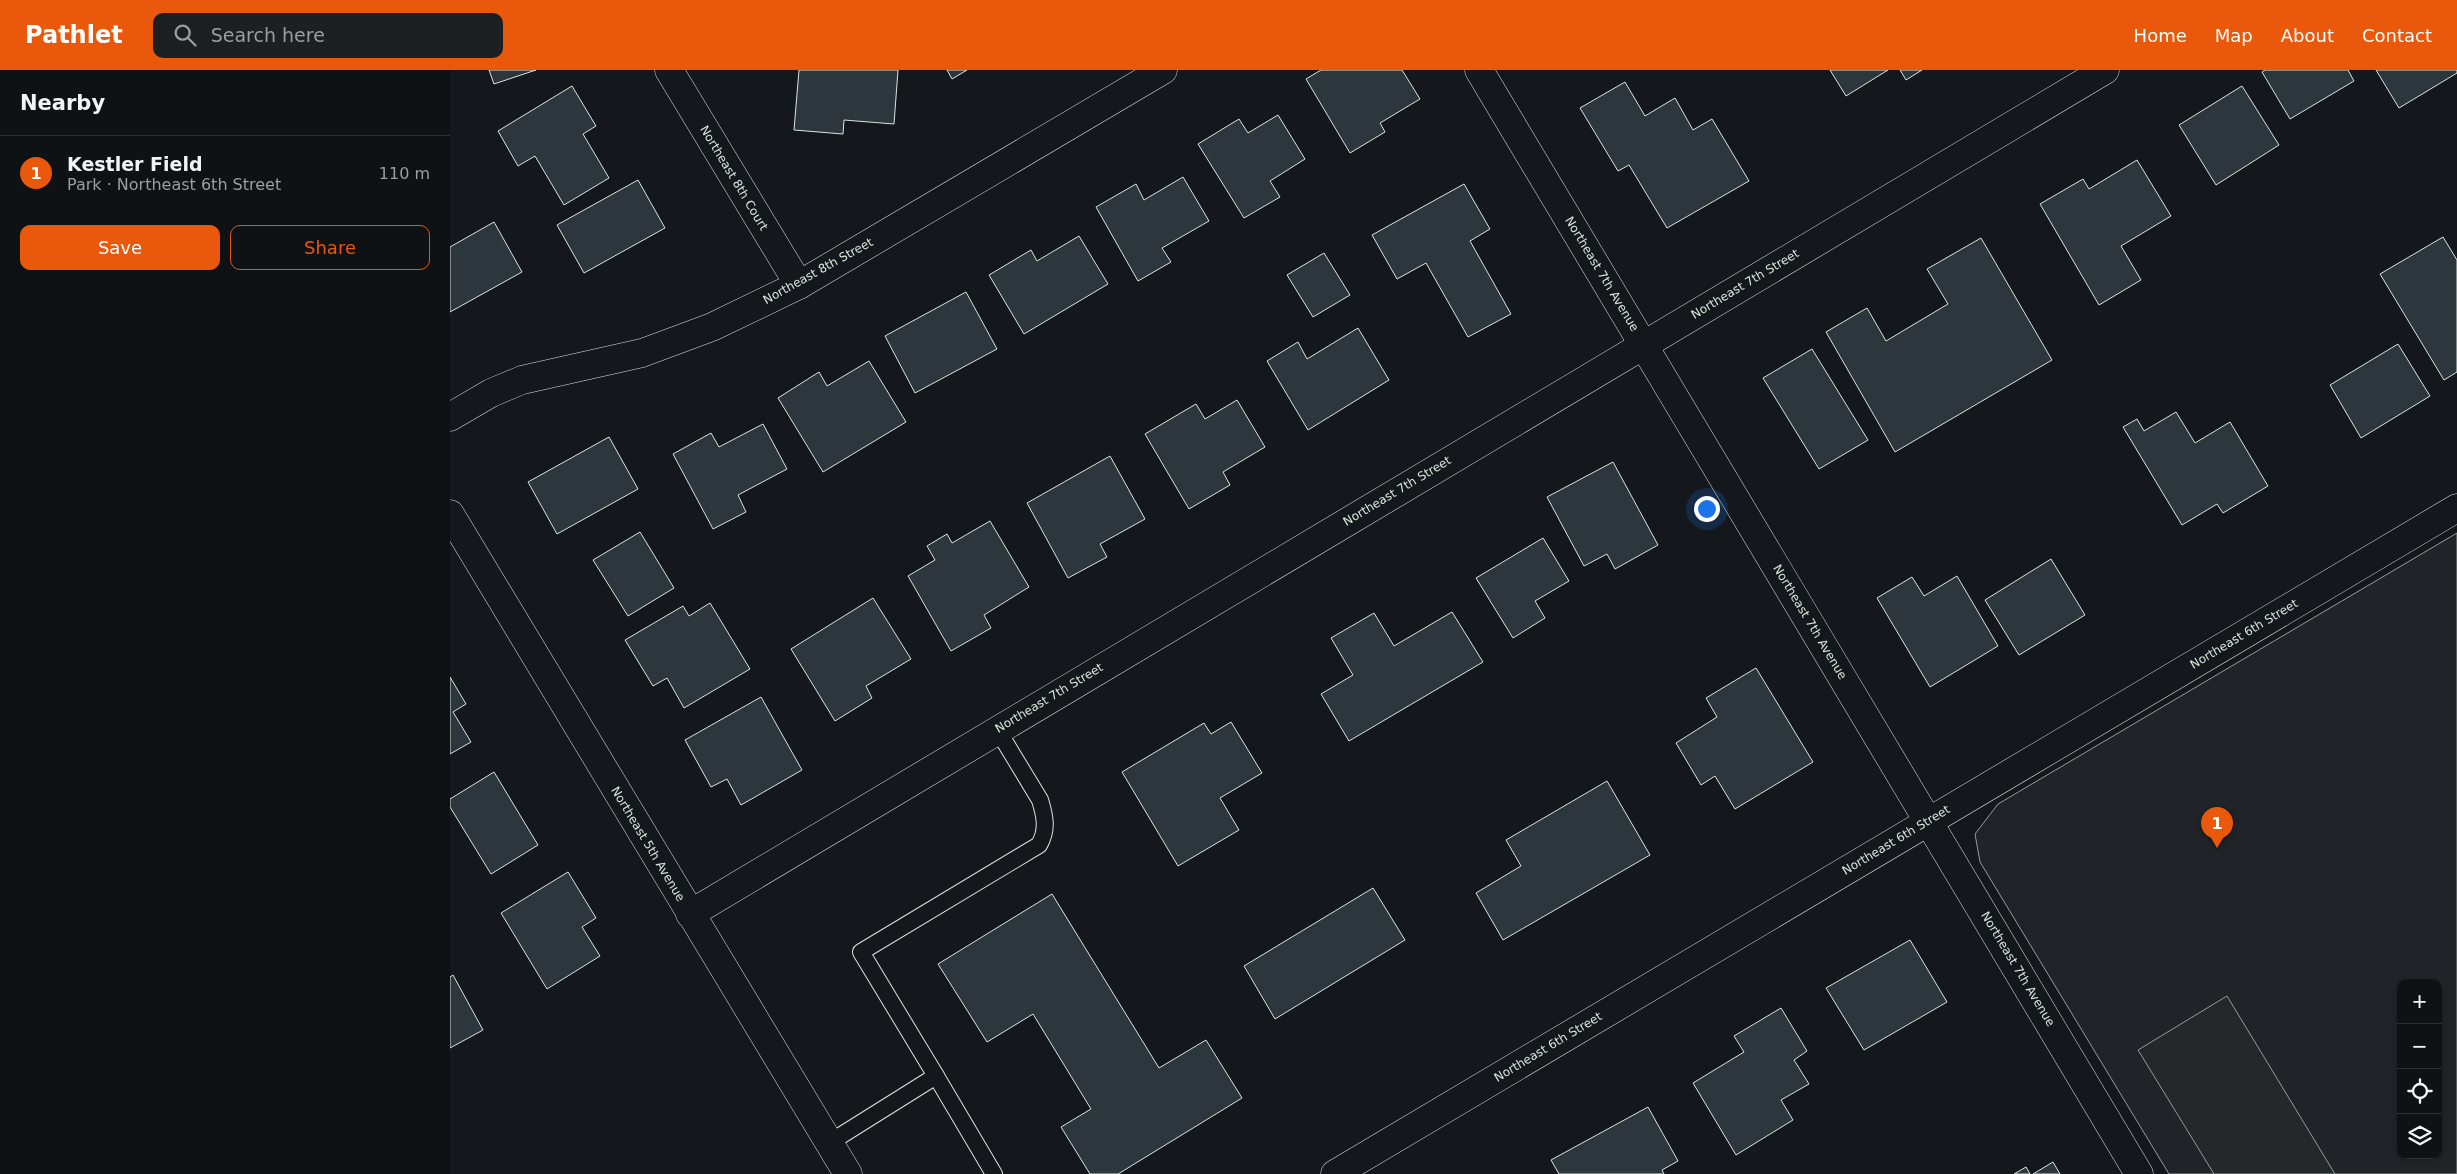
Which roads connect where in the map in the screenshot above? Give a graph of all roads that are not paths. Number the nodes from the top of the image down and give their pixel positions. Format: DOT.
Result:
graph roads {
  1 [pos="669,70"];
  2 [pos="1163,70"];
  3 [pos="1479,70"];
  4 [pos="2106,70"];
  5 [pos="799,285"];
  6 [pos="1644,345"];
  7 [pos="450,417"];
  8 [pos="2457,508"];
  9 [pos="450,514"];
  10 [pos="997,729"];
  11 [pos="1929,820"];
  12 [pos="690,914"];
  13 [pos="936,1076"];
  14 [pos="828,1143"];
  15 [pos="848,1174"];
  16 [pos="994,1174"];
  17 [pos="1335,1174"];
  18 [pos="2139,1174"];
  1 -- 5 [label="street, Northeast 8th Court"];
  2 -- 5 [label="street, Northeast 8th Street"];
  3 -- 6 [label="street, Northeast 7th Avenue"];
  4 -- 6 [label="street, Northeast 7th Street"];
  5 -- 7 [label="street, Northeast 8th Street"];
  6 -- 10 [label="street, Northeast 7th Street"];
  6 -- 11 [label="street, Northeast 7th Avenue"];
  8 -- 11 [label="street, Northeast 6th Street"];
  9 -- 12 [label="street, Northeast 5th Avenue"];
  10 -- 12 [label="street, Northeast 7th Street"];
  10 -- 13 [label="lane"];
  11 -- 17 [label="street, Northeast 6th Street"];
  11 -- 18 [label="street, Northeast 7th Avenue"];
  12 -- 14 [label="street, Northeast 5th Avenue"];
  13 -- 14 [label="lane"];
  13 -- 16 [label="lane"];
  14 -- 15 [label="street, Northeast 5th Avenue"];
}
